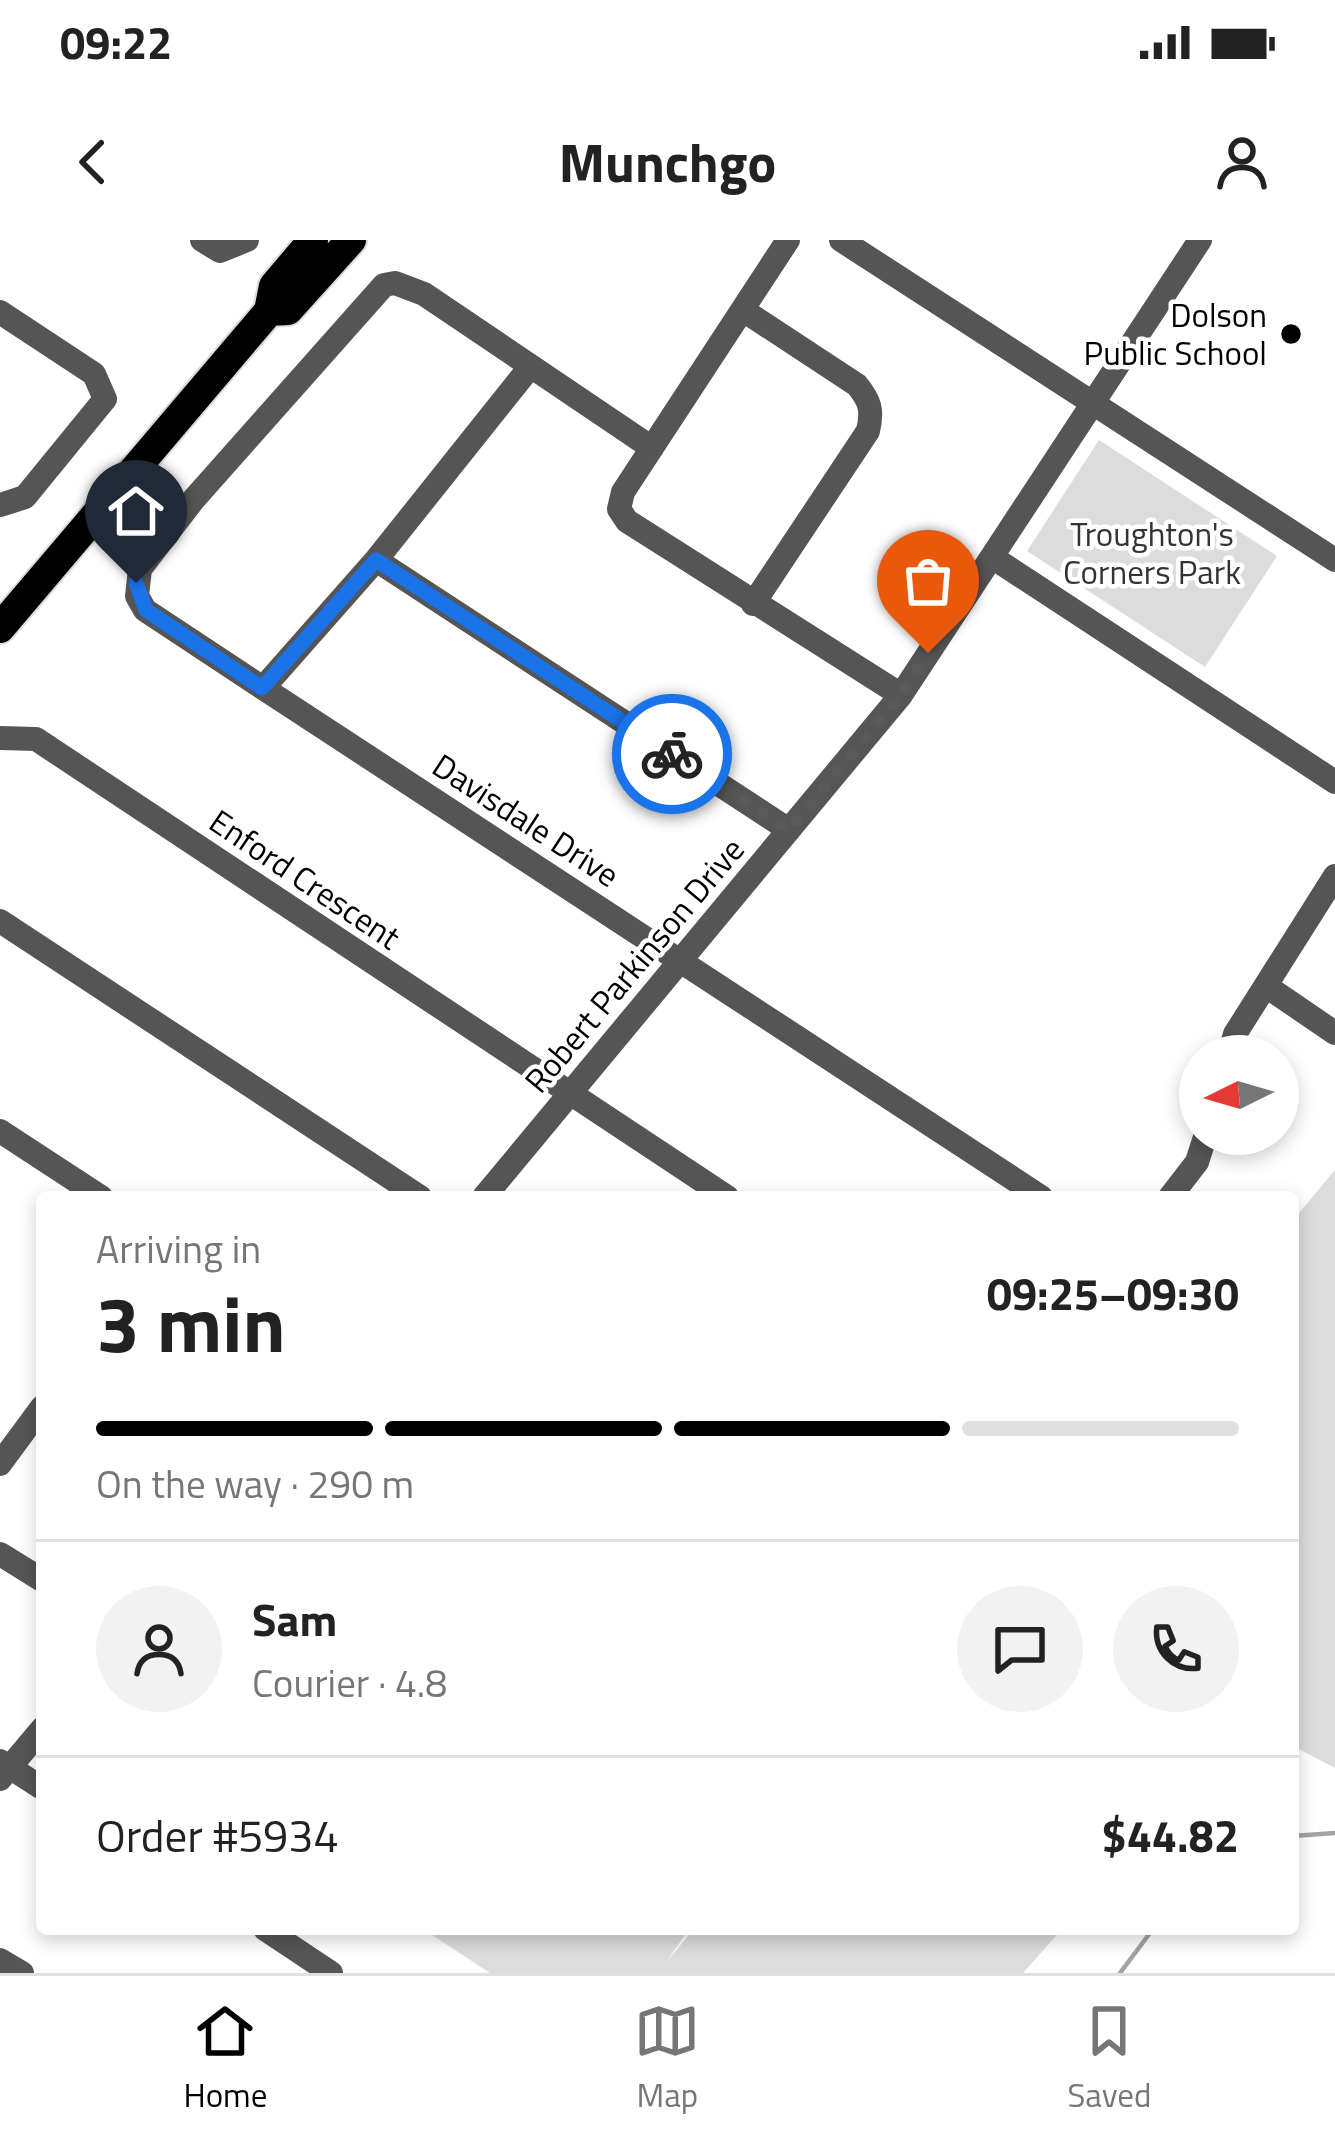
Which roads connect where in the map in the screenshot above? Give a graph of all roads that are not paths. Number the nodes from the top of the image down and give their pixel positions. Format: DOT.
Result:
graph roads {
  1 [pos="202,240"];
  2 [pos="247,240"];
  3 [pos="313,240"];
  4 [pos="351,240"];
  5 [pos="788,240"];
  6 [pos="841,240"];
  7 [pos="1200,240"];
  8 [pos="743,310"];
  9 [pos="269,311"];
  10 [pos="0,312"];
  11 [pos="530,367"];
  12 [pos="1093,403"];
  13 [pos="652,448"];
  14 [pos="0,505"];
  15 [pos="992,556"];
  16 [pos="376,560"];
  17 [pos="1335,560"];
  18 [pos="753,604"];
  19 [pos="0,628"];
  20 [pos="262,688"];
  21 [pos="901,695"];
  22 [pos="0,738"];
  23 [pos="1335,782"];
  24 [pos="789,830"];
  25 [pos="1335,876"];
  26 [pos="0,920"];
  27 [pos="682,959"];
  28 [pos="1266,986"];
  29 [pos="1335,1033"];
  30 [pos="1240,1035"];
  31 [pos="569,1095"];
  32 [pos="0,1131"];
  33 [pos="1199,1155"];
  34 [pos="92,1191"];
  35 [pos="411,1191"];
  36 [pos="489,1191"];
  37 [pos="718,1191"];
  38 [pos="1033,1191"];
  39 [pos="1175,1191"];
  40 [pos="36,1415"];
  41 [pos="0,1464"];
  42 [pos="0,1554"];
  43 [pos="36,1576"];
  44 [pos="36,1735"];
  45 [pos="3,1769"];
  46 [pos="36,1785"];
  47 [pos="274,1935"];
  48 [pos="0,1960"];
  49 [pos="22,1973"];
  50 [pos="331,1973"];
  1 -- 2 [label="street"];
  3 -- 9 [label="main road"];
  4 -- 9 [label="main road"];
  5 -- 8 [label="street"];
  6 -- 12 [label="street"];
  7 -- 12 [label="street, Robert Parkinson Drive"];
  8 -- 13 [label="street"];
  8 -- 18 [label="street"];
  9 -- 19 [label="main road"];
  10 -- 14 [label="street"];
  11 -- 13 [label="street"];
  11 -- 16 [label="street"];
  11 -- 20 [label="street, Davisdale Drive"];
  12 -- 15 [label="street, Robert Parkinson Drive"];
  12 -- 17 [label="street"];
  13 -- 18 [label="street"];
  15 -- 21 [label="street, Robert Parkinson Drive"];
  15 -- 23 [label="street"];
  16 -- 20 [label="street"];
  16 -- 24 [label="street"];
  18 -- 21 [label="street"];
  20 -- 27 [label="street, Davisdale Drive"];
  21 -- 24 [label="street, Robert Parkinson Drive"];
  22 -- 31 [label="street, Enford Crescent"];
  24 -- 27 [label="street, Robert Parkinson Drive"];
  25 -- 28 [label="street"];
  26 -- 35 [label="street"];
  27 -- 31 [label="street, Robert Parkinson Drive"];
  27 -- 38 [label="street, Davisdale Drive"];
  28 -- 29 [label="street"];
  28 -- 30 [label="street"];
  31 -- 36 [label="street, Robert Parkinson Drive"];
  31 -- 37 [label="street, Enford Crescent"];
  32 -- 34 [label="street"];
  33 -- 39 [label="street"];
  40 -- 41 [label="street"];
  42 -- 43 [label="street"];
  44 -- 45 [label="street"];
  45 -- 46 [label="street"];
  47 -- 50 [label="street"];
  48 -- 49 [label="street"];
}
